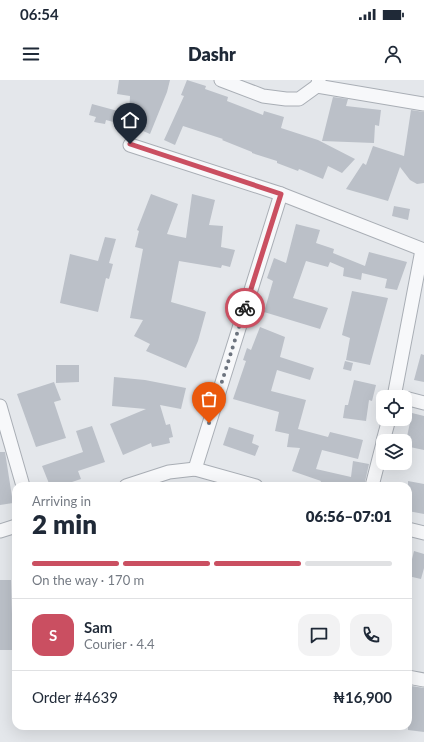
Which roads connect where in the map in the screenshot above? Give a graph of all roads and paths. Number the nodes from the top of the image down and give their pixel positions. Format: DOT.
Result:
graph roads {
  1 [pos="221,80"];
  2 [pos="318,83"];
  3 [pos="424,104"];
  4 [pos="130,144"];
  5 [pos="281,194"];
  6 [pos="423,250"];
  7 [pos="399,390"];
  8 [pos="412,400"];
  9 [pos="424,403"];
  10 [pos="0,406"];
  11 [pos="195,468"];
  12 [pos="376,470"];
  13 [pos="22,482"];
  14 [pos="138,482"];
  15 [pos="242,482"];
  16 [pos="373,482"];
  17 [pos="12,527"];
  18 [pos="412,530"];
  19 [pos="0,531"];
  20 [pos="424,533"];
  21 [pos="412,678"];
  22 [pos="424,680"];
  1 -- 2 [label="street"];
  2 -- 3 [label="street"];
  4 -- 5 [label="street"];
  5 -- 6 [label="street"];
  5 -- 11 [label="street"];
  6 -- 7 [label="street"];
  8 -- 9 [label="street"];
  10 -- 13 [label="street"];
  11 -- 14 [label="street"];
  11 -- 15 [label="street"];
  12 -- 16 [label="street"];
  17 -- 19 [label="street"];
  18 -- 20 [label="street"];
  21 -- 22 [label="street"];
}
